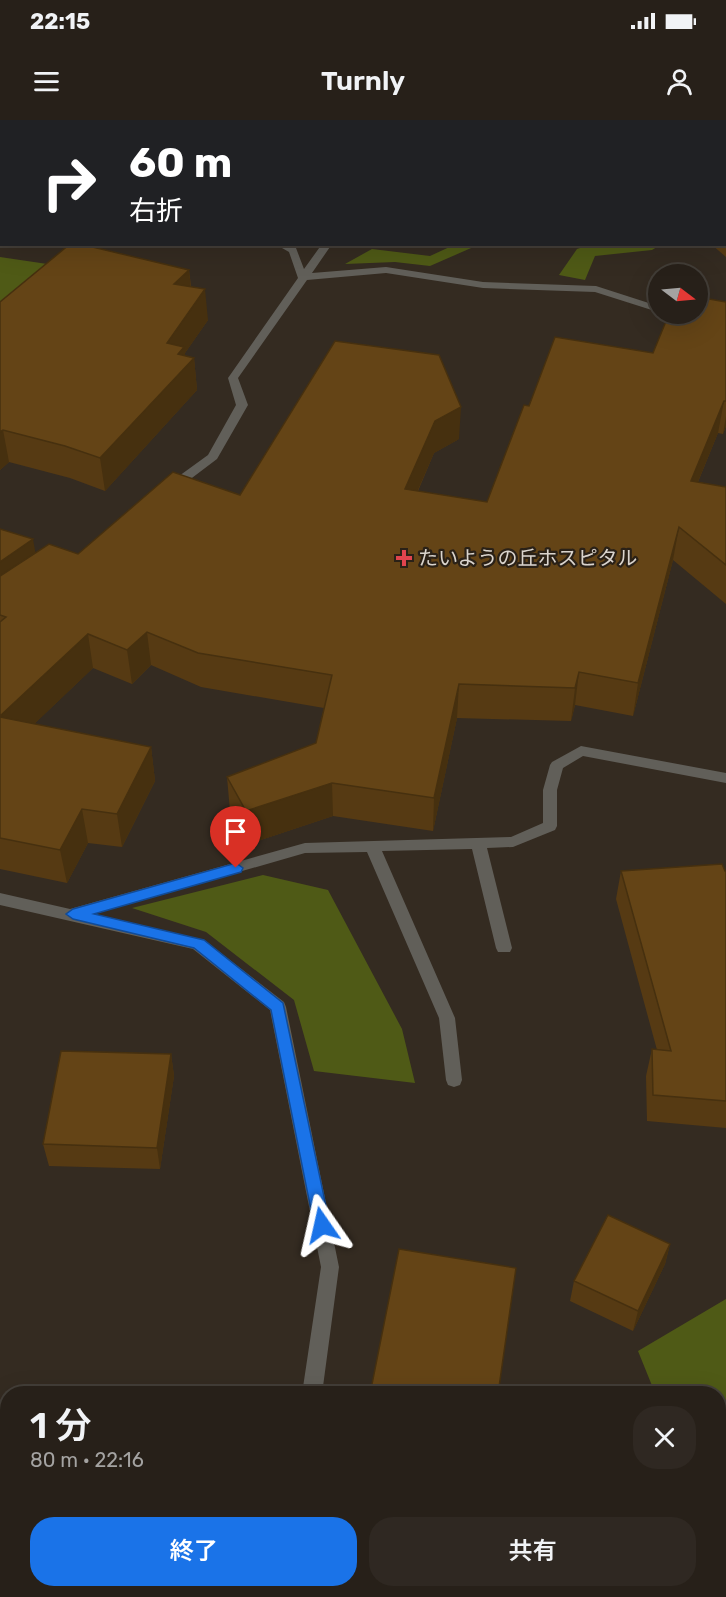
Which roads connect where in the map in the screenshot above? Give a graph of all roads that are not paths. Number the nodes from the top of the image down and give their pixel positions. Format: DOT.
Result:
graph roads {
  1 [pos="284,246"];
  2 [pos="325,246"];
  3 [pos="302,277"];
  4 [pos="648,306"];
  5 [pos="167,491"];
  6 [pos="726,778"];
  7 [pos="478,843"];
  8 [pos="372,846"];
  9 [pos="0,899"];
  10 [pos="73,914"];
  11 [pos="504,948"];
  12 [pos="454,1080"];
  13 [pos="313,1386"];
  1 -- 3 [label="street"];
  2 -- 3 [label="street"];
  3 -- 4 [label="street"];
  3 -- 5 [label="street"];
  6 -- 7 [label="street"];
  7 -- 8 [label="street"];
  7 -- 11 [label="street"];
  8 -- 10 [label="street"];
  8 -- 12 [label="street"];
  9 -- 10 [label="street"];
  10 -- 13 [label="street"];
}
